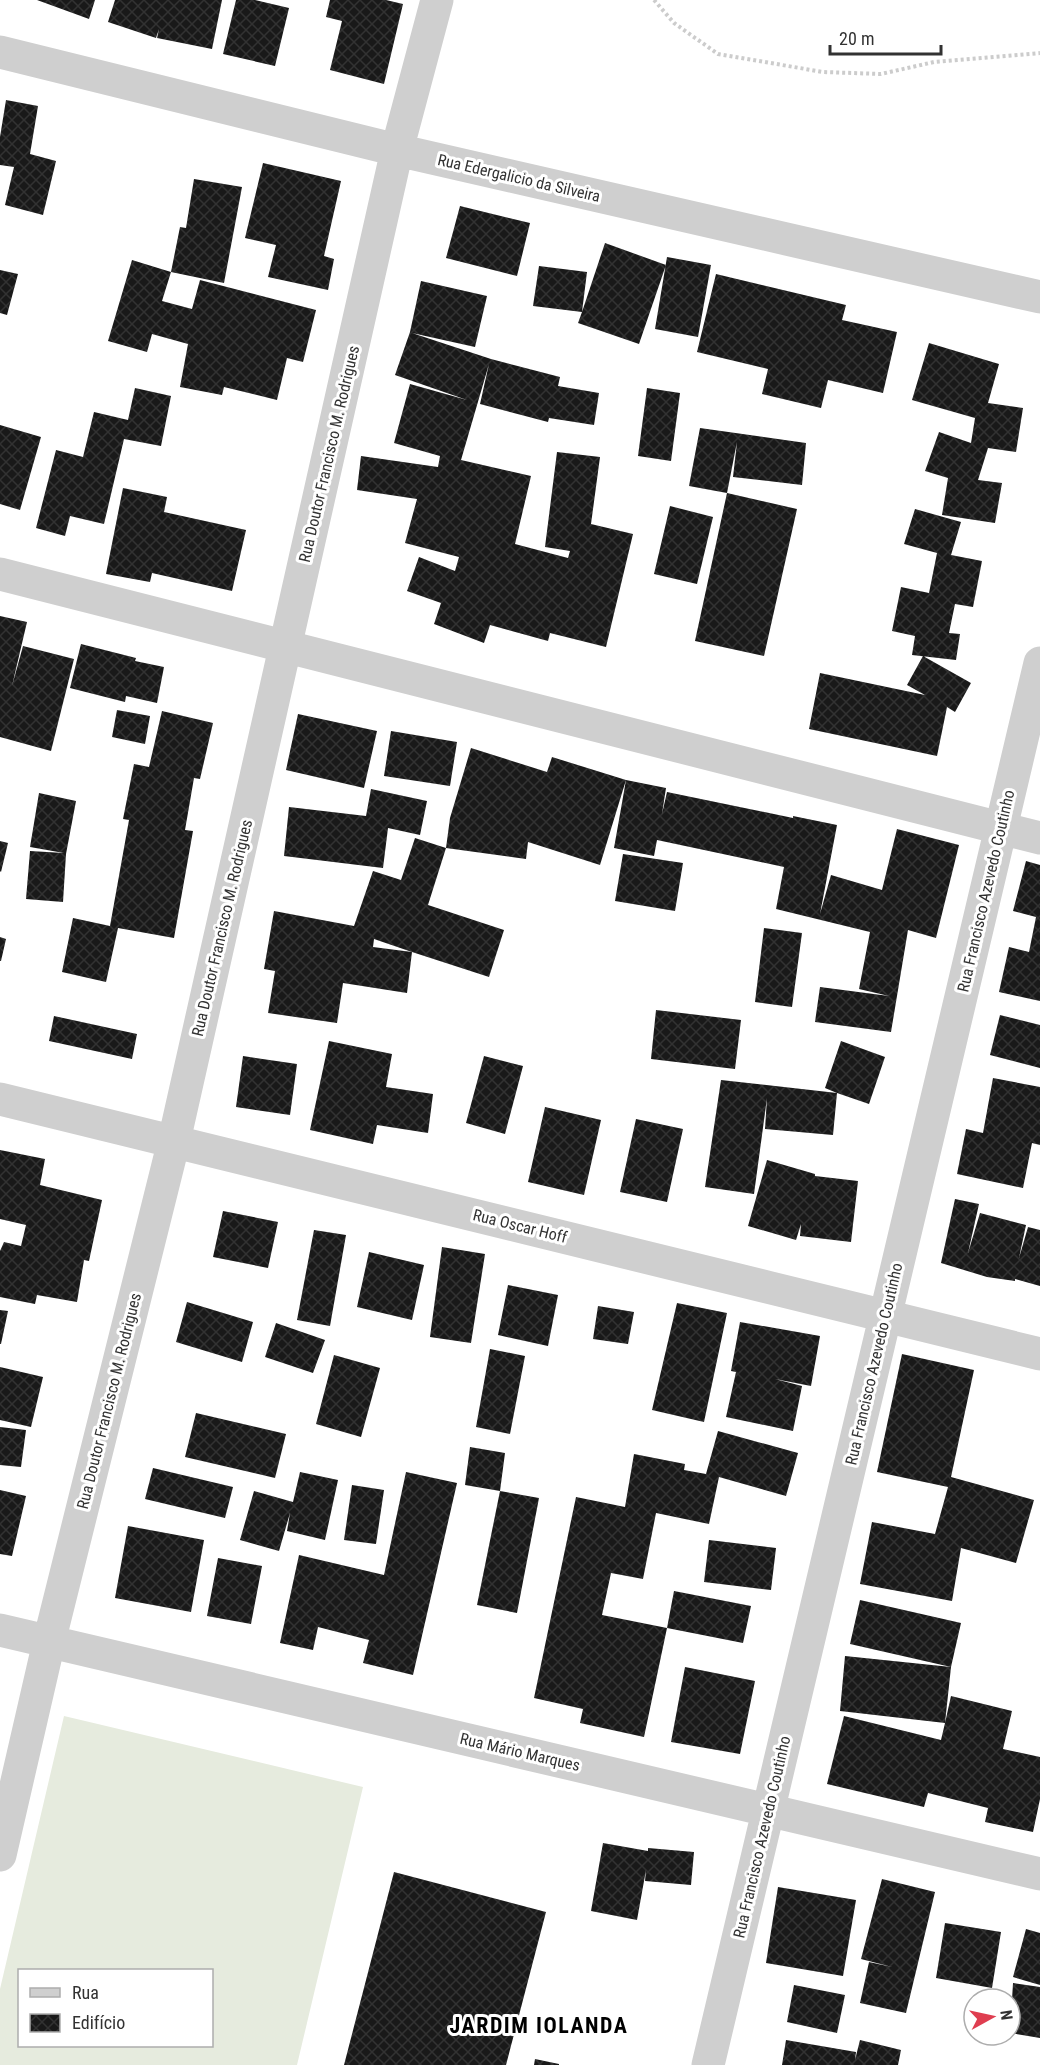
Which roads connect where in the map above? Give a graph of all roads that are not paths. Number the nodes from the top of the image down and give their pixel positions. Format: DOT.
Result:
graph roads {
  1 [pos="437,0"];
  2 [pos="0,52"];
  3 [pos="397,150"];
  4 [pos="1040,297"];
  5 [pos="0,574"];
  6 [pos="286,647"];
  7 [pos="1040,663"];
  8 [pos="1000,830"];
  9 [pos="1040,838"];
  10 [pos="0,1099"];
  11 [pos="174,1141"];
  12 [pos="885,1317"];
  13 [pos="1040,1354"];
  14 [pos="0,1630"];
  15 [pos="49,1642"];
  16 [pos="768,1810"];
  17 [pos="0,1855"];
  18 [pos="1040,1874"];
  19 [pos="708,2065"];
  1 -- 3 [label="street, Rua Doutor Francisco M. Rodrigues"];
  2 -- 3 [label="street, Rua Edergalicio da Silveira"];
  3 -- 4 [label="street, Rua Edergalicio da Silveira"];
  3 -- 6 [label="street, Rua Doutor Francisco M. Rodrigues"];
  5 -- 6 [label="street"];
  6 -- 8 [label="street"];
  6 -- 11 [label="street, Rua Doutor Francisco M. Rodrigues"];
  7 -- 8 [label="street, Rua Francisco Azevedo Coutinho"];
  8 -- 9 [label="street"];
  8 -- 12 [label="street, Rua Francisco Azevedo Coutinho"];
  10 -- 11 [label="street, Rua Oscar Hoff"];
  11 -- 12 [label="street, Rua Oscar Hoff"];
  11 -- 15 [label="street, Rua Doutor Francisco M. Rodrigues"];
  12 -- 13 [label="street, Rua Oscar Hoff"];
  12 -- 16 [label="street, Rua Francisco Azevedo Coutinho"];
  14 -- 15 [label="street, Rua Mário Marques"];
  15 -- 16 [label="street, Rua Mário Marques"];
  15 -- 17 [label="street, Rua Doutor Francisco M. Rodrigues"];
  16 -- 18 [label="street, Rua Mário Marques"];
  16 -- 19 [label="street, Rua Francisco Azevedo Coutinho"];
}
